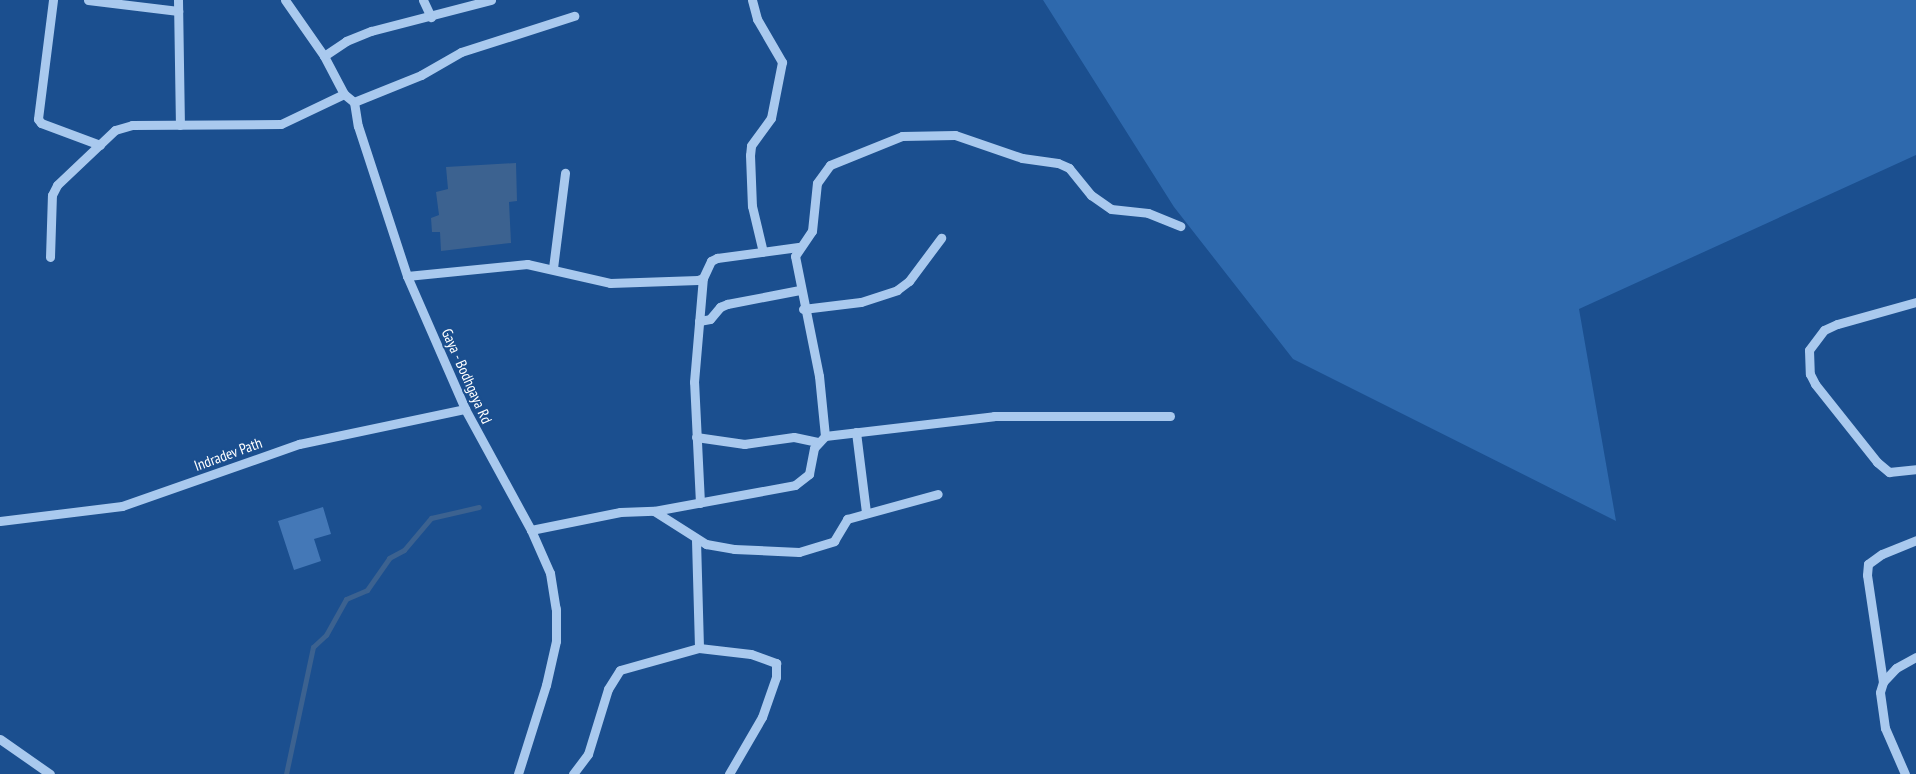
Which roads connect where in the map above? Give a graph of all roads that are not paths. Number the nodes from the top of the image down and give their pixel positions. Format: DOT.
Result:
graph roads {
  1 [pos="53,0"];
  2 [pos="88,0"];
  3 [pos="178,0"];
  4 [pos="285,0"];
  5 [pos="423,0"];
  6 [pos="491,0"];
  7 [pos="752,0"];
  8 [pos="178,11"];
  9 [pos="574,16"];
  10 [pos="431,17"];
  11 [pos="324,56"];
  12 [pos="344,94"];
  13 [pos="354,102"];
  14 [pos="180,125"];
  15 [pos="100,145"];
  16 [pos="565,173"];
  17 [pos="1181,226"];
  18 [pos="941,238"];
  19 [pos="798,247"];
  20 [pos="763,252"];
  21 [pos="50,257"];
  22 [pos="553,268"];
  23 [pos="407,276"];
  24 [pos="703,278"];
  25 [pos="800,290"];
  26 [pos="1916,302"];
  27 [pos="803,309"];
  28 [pos="700,321"];
  29 [pos="465,409"];
  30 [pos="1170,416"];
  31 [pos="856,432"];
  32 [pos="825,436"];
  33 [pos="696,437"];
  34 [pos="817,442"];
  35 [pos="1916,469"];
  36 [pos="938,494"];
  37 [pos="700,504"];
  38 [pos="654,511"];
  39 [pos="866,512"];
  40 [pos="0,521"];
  41 [pos="531,530"];
  42 [pos="696,540"];
  43 [pos="1916,540"];
  44 [pos="699,648"];
  45 [pos="1916,658"];
  46 [pos="1882,682"];
  47 [pos="0,739"];
  48 [pos="50,774"];
  49 [pos="518,774"];
  50 [pos="573,774"];
  51 [pos="729,774"];
  52 [pos="1905,774"];
  1 -- 15 [label="street"];
  2 -- 8 [label="street"];
  3 -- 8 [label="street"];
  4 -- 11 [label="street"];
  5 -- 10 [label="street"];
  6 -- 10 [label="street"];
  7 -- 20 [label="street"];
  8 -- 14 [label="street"];
  9 -- 13 [label="street"];
  10 -- 11 [label="street"];
  11 -- 12 [label="street"];
  12 -- 13 [label="street"];
  12 -- 14 [label="street"];
  13 -- 23 [label="street, Gaya - Bodhgaya Rd"];
  14 -- 15 [label="street"];
  15 -- 21 [label="street"];
  16 -- 22 [label="street"];
  17 -- 19 [label="street"];
  18 -- 27 [label="street"];
  19 -- 20 [label="street"];
  19 -- 25 [label="street"];
  20 -- 24 [label="street"];
  22 -- 23 [label="street"];
  22 -- 24 [label="street"];
  23 -- 29 [label="street, Gaya - Bodhgaya Rd"];
  24 -- 28 [label="street"];
  25 -- 27 [label="street"];
  25 -- 28 [label="street"];
  26 -- 35 [label="street"];
  27 -- 32 [label="street"];
  28 -- 33 [label="street"];
  29 -- 40 [label="street, Indradev Path"];
  29 -- 41 [label="street, Gaya - Bodhgaya Rd"];
  30 -- 31 [label="street"];
  31 -- 32 [label="street"];
  31 -- 39 [label="street"];
  32 -- 34 [label="street"];
  33 -- 34 [label="street"];
  33 -- 37 [label="street"];
  34 -- 37 [label="street"];
  36 -- 39 [label="street"];
  37 -- 38 [label="street"];
  38 -- 41 [label="street"];
  38 -- 42 [label="street"];
  39 -- 42 [label="street"];
  41 -- 49 [label="street, Gaya - Bodhgaya Rd"];
  42 -- 44 [label="street"];
  43 -- 46 [label="street"];
  44 -- 50 [label="street"];
  44 -- 51 [label="street"];
  45 -- 46 [label="street"];
  46 -- 52 [label="street"];
  47 -- 48 [label="street"];
}
